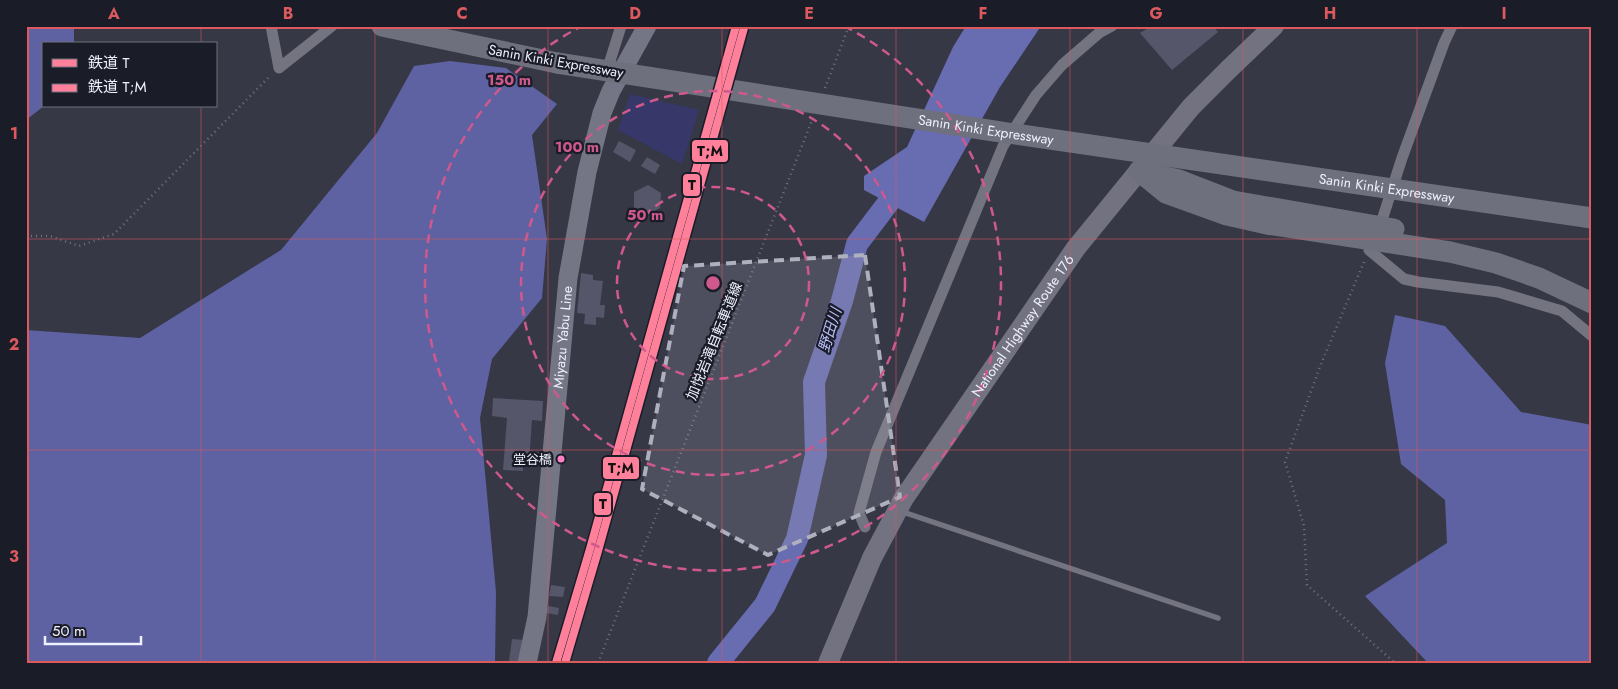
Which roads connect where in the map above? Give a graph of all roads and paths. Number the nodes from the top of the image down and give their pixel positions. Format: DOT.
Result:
graph roads {
  1 [pos="271,26"];
  2 [pos="332,26"];
  3 [pos="382,26"];
  4 [pos="621,26"];
  5 [pos="647,26"];
  6 [pos="849,26"];
  7 [pos="1112,26"];
  8 [pos="1274,26"];
  9 [pos="1452,26"];
  10 [pos="278,68"];
  11 [pos="611,91"];
  12 [pos="823,91"];
  13 [pos="816,110"];
  14 [pos="1139,171"];
  15 [pos="1592,218"];
  16 [pos="1382,220"];
  17 [pos="26,236"];
  18 [pos="1370,248"];
  19 [pos="1592,290"];
  20 [pos="1592,303"];
  21 [pos="1592,336"];
  22 [pos="898,510"];
  23 [pos="865,527"];
  24 [pos="1218,618"];
  25 [pos="527,663"];
  26 [pos="598,663"];
  27 [pos="828,663"];
  28 [pos="1395,663"];
  1 -- 10 [label="street"];
  2 -- 10 [label="street"];
  3 -- 15 [label="highway, Sanin Kinki Expressway, bridge"];
  4 -- 11 [label="street"];
  5 -- 11 [label="main road, Miyazu Yabu Line"];
  6 -- 12 [label="path"];
  7 -- 23 [label="street"];
  8 -- 14 [label="highway, National Highway Route 176"];
  9 -- 16 [label="street"];
  10 -- 17 [label="path"];
  11 -- 25 [label="main road, Miyazu Yabu Line"];
  13 -- 26 [label="path, 加悦岩滝自転車道線"];
  14 -- 19 [label="highway"];
  14 -- 20 [label="highway"];
  14 -- 22 [label="highway, National Highway Route 176"];
  18 -- 21 [label="street"];
  18 -- 28 [label="path"];
  22 -- 24 [label="lane"];
  22 -- 27 [label="highway, National Highway Route 176"];
}
